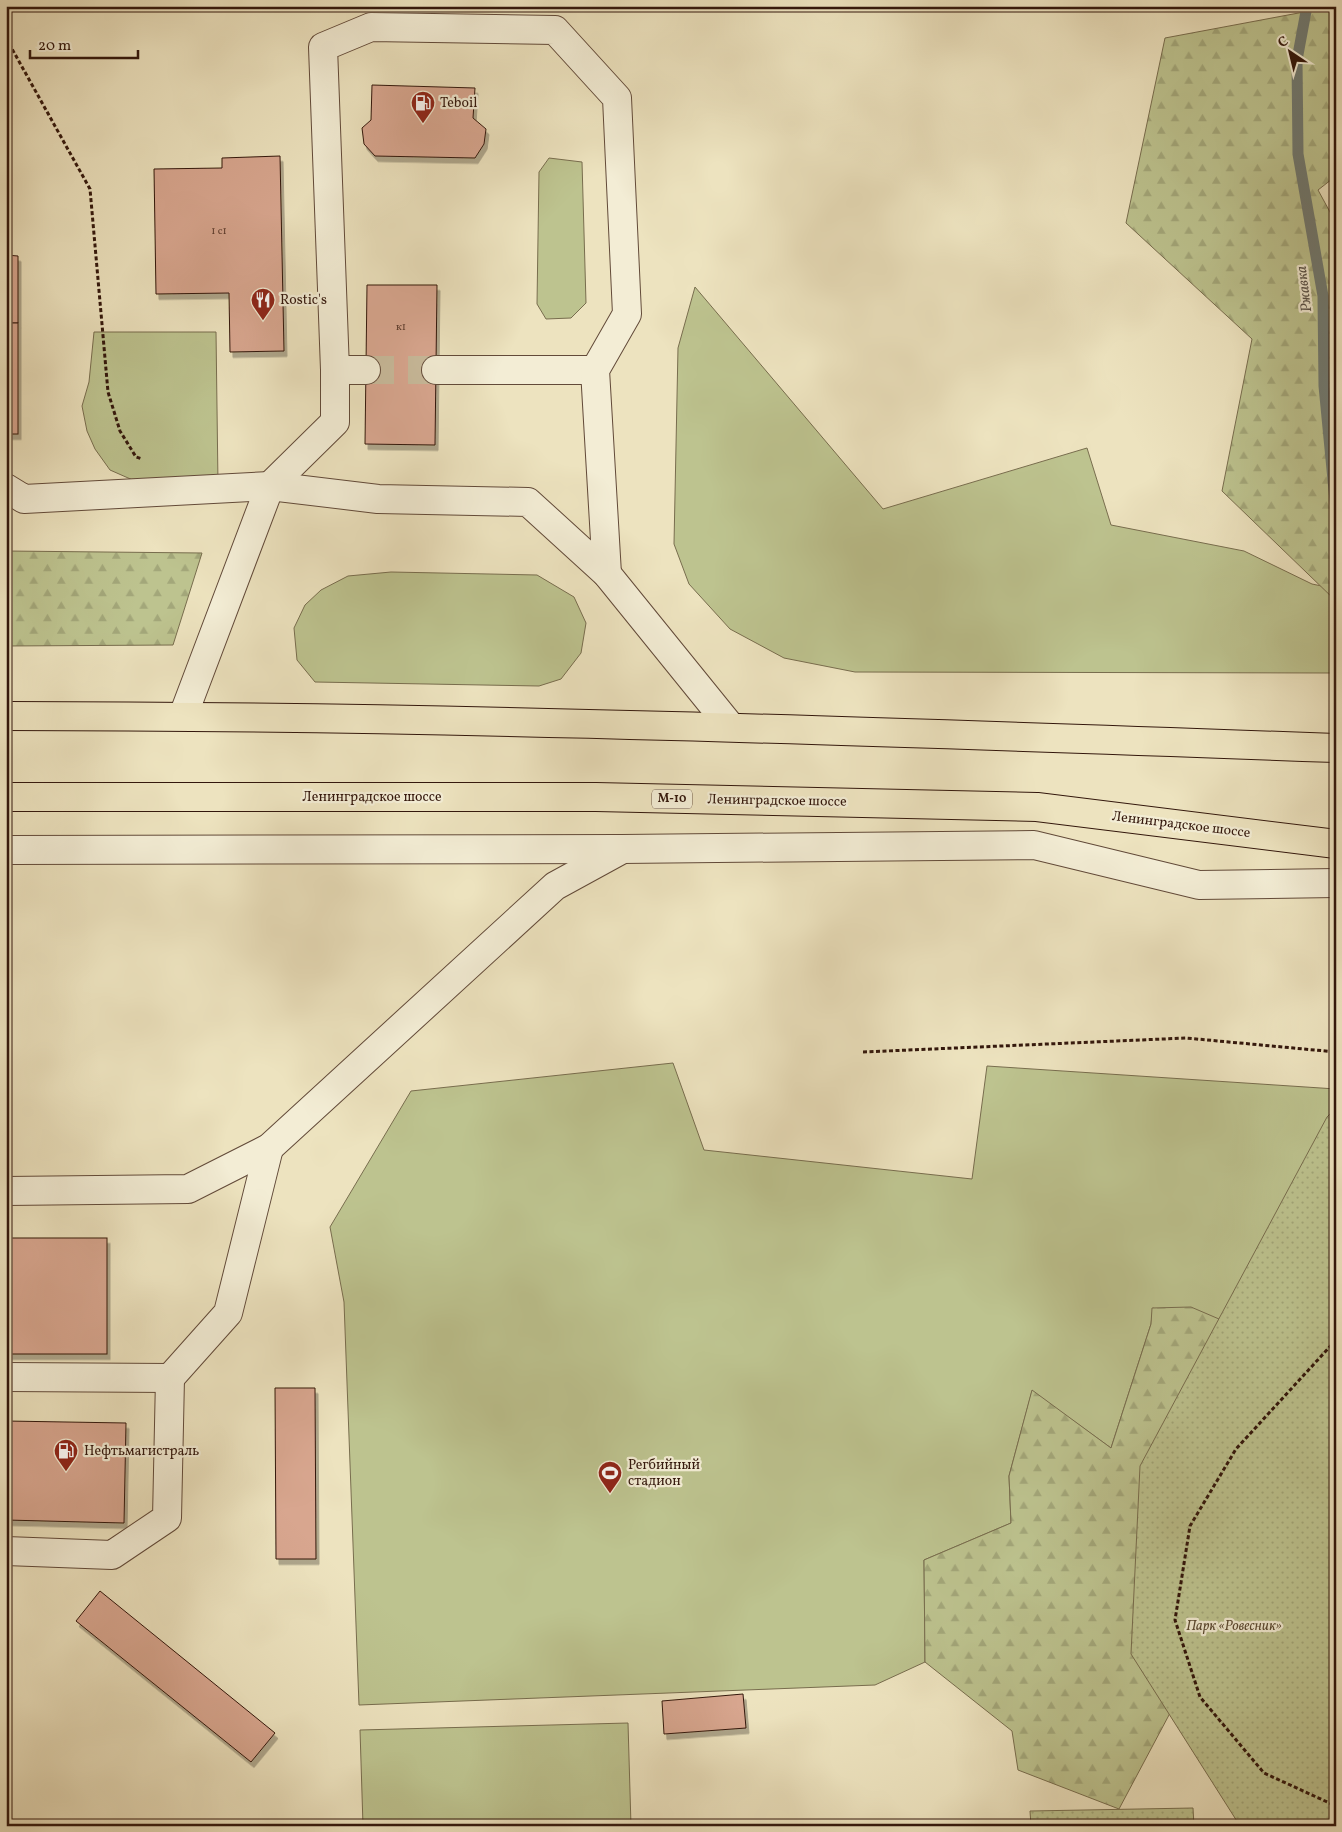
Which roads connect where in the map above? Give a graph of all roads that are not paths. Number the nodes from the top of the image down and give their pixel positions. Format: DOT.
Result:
graph roads {
  1 [pos="336,370"];
  2 [pos="366,370"];
  3 [pos="436,370"];
  4 [pos="595,370"];
  5 [pos="270,486"];
  6 [pos="6,488"];
  7 [pos="607,574"];
  8 [pos="6,716"];
  9 [pos="183,716"];
  10 [pos="730,726"];
  11 [pos="1336,748"];
  12 [pos="6,797"];
  13 [pos="1336,844"];
  14 [pos="6,850"];
  15 [pos="622,850"];
  16 [pos="1336,883"];
  17 [pos="269,1148"];
  18 [pos="6,1191"];
  19 [pos="6,1377"];
  20 [pos="170,1378"];
  21 [pos="6,1551"];
  1 -- 2 [label="lane"];
  1 -- 4 [label="lane"];
  1 -- 5 [label="lane"];
  3 -- 4 [label="lane"];
  4 -- 7 [label="lane"];
  5 -- 6 [label="lane"];
  5 -- 7 [label="lane"];
  5 -- 9 [label="lane"];
  7 -- 10 [label="lane"];
  8 -- 9 [label="highway"];
  9 -- 10 [label="highway"];
  10 -- 11 [label="highway"];
  12 -- 13 [label="highway, Ленинградское шоссе / М-10"];
  14 -- 15 [label="lane"];
  15 -- 16 [label="lane"];
  15 -- 17 [label="lane"];
  17 -- 18 [label="lane"];
  17 -- 20 [label="lane"];
  19 -- 20 [label="lane"];
  20 -- 21 [label="lane"];
}
